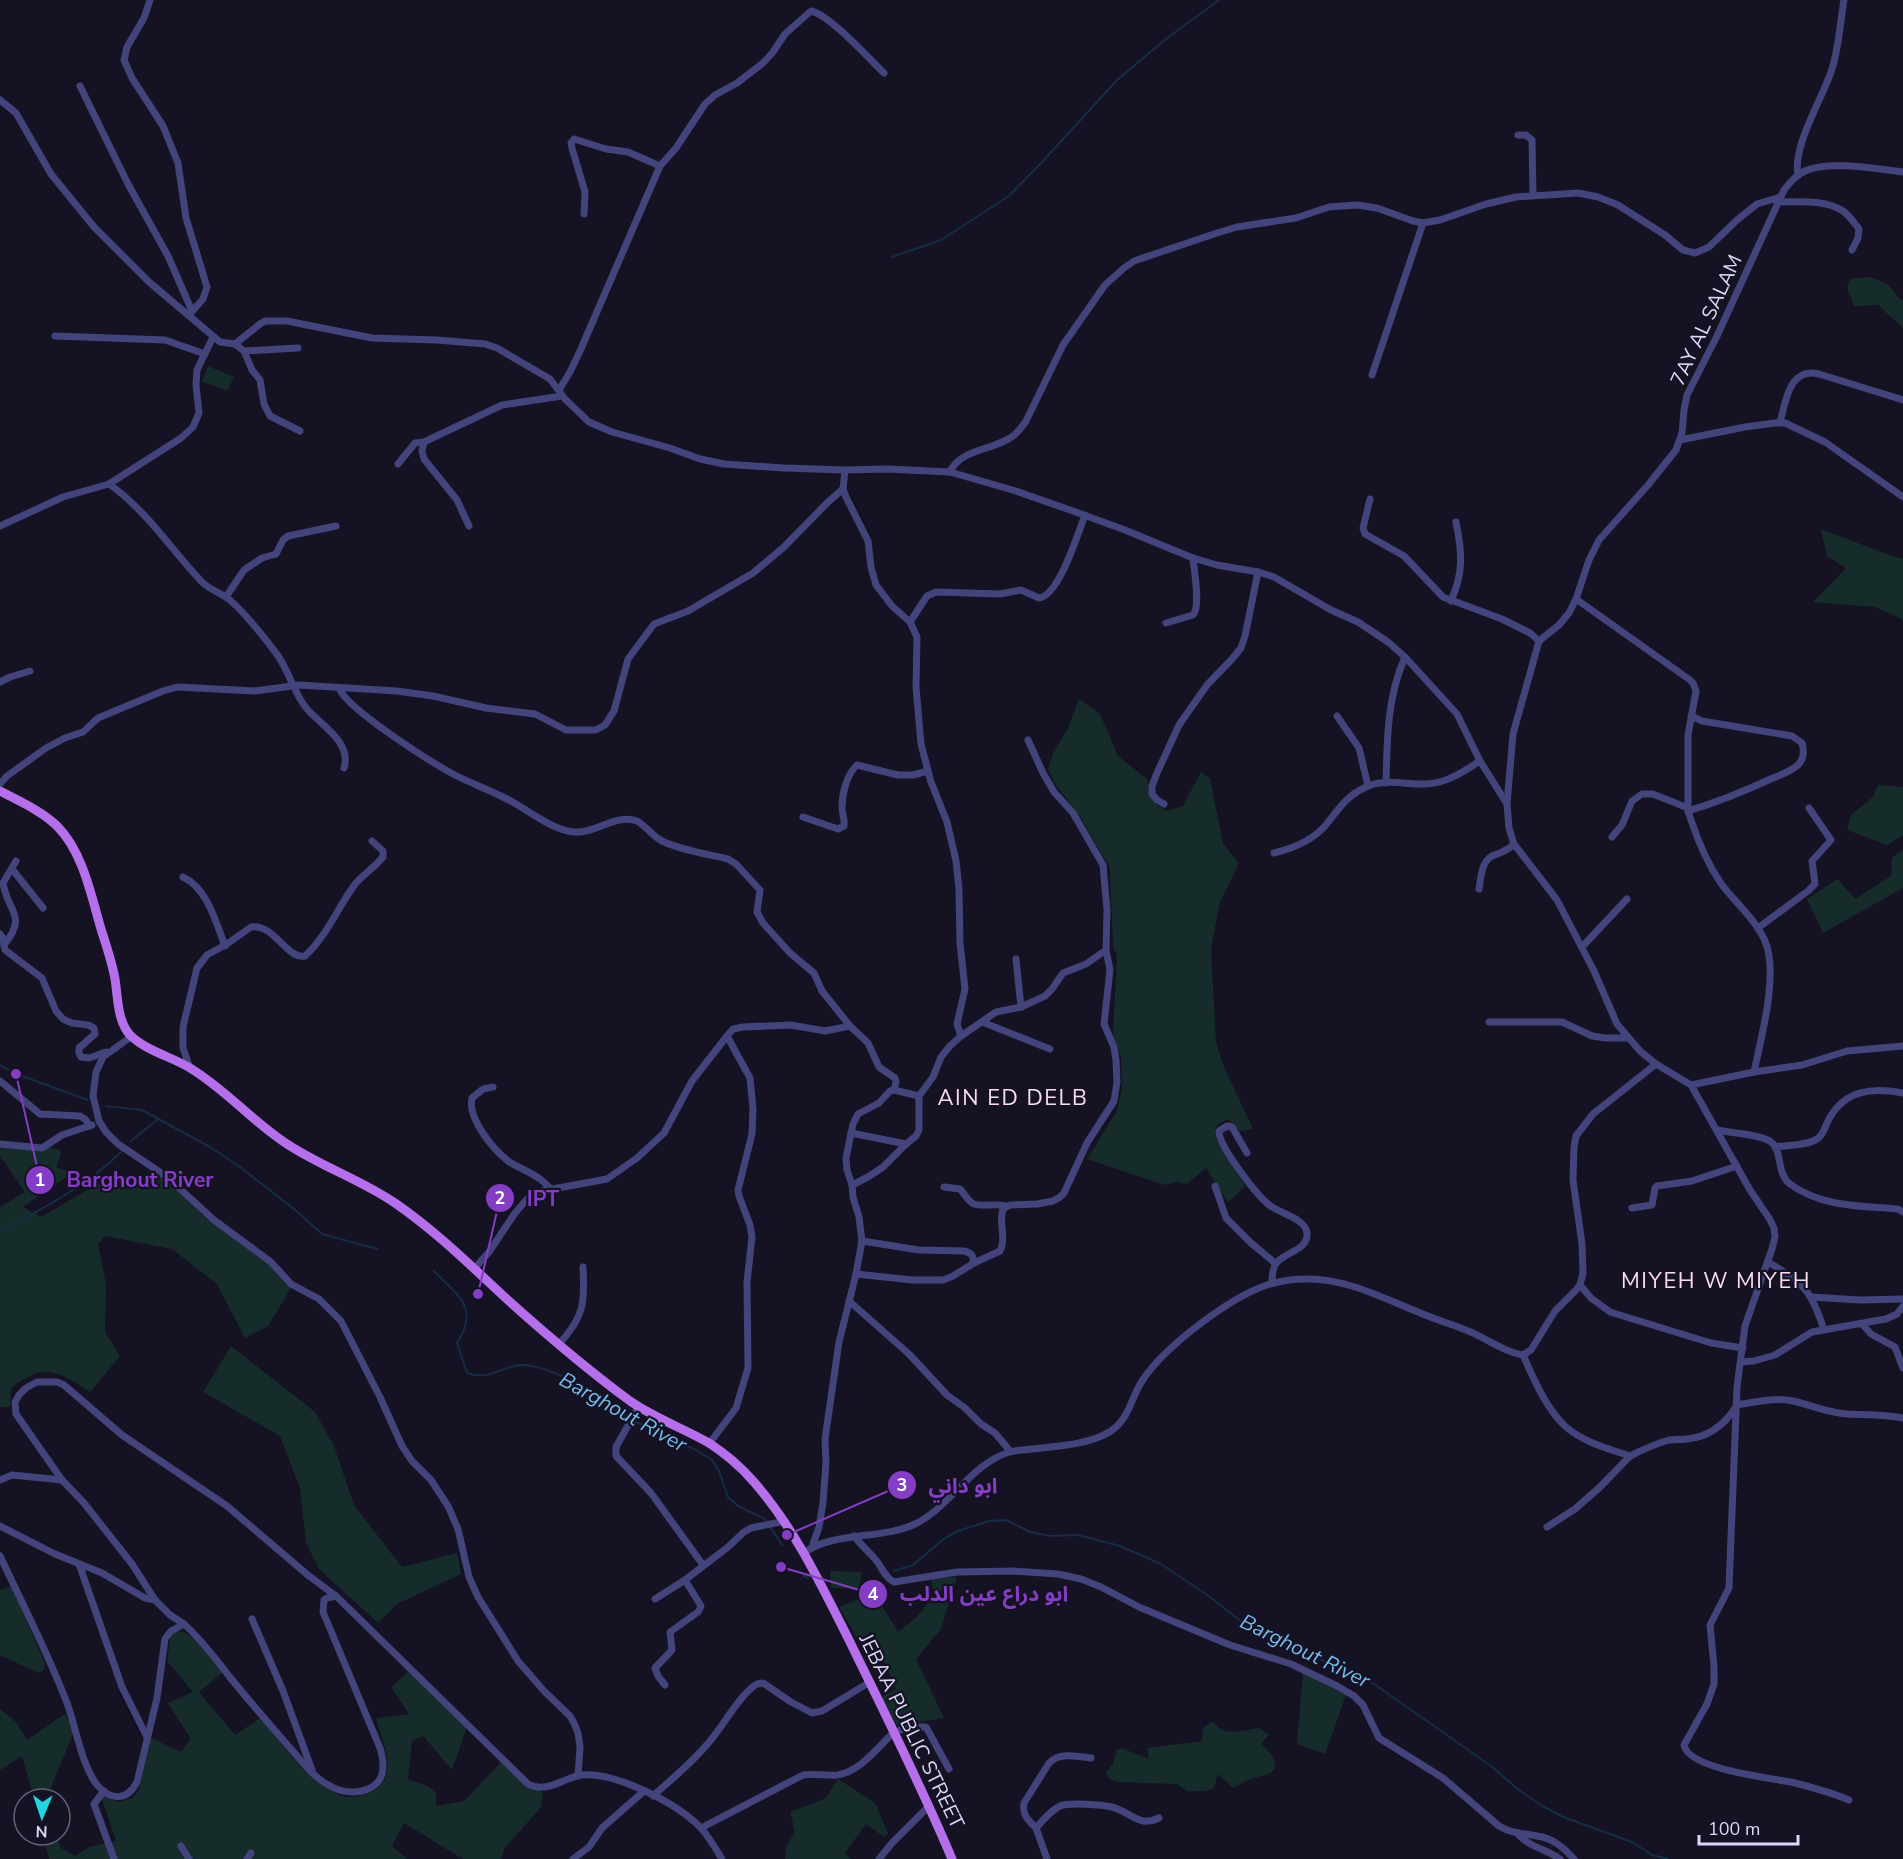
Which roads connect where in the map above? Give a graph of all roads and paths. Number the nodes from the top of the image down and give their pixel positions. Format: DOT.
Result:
graph roads {
  1 [pos="150,0"];
  2 [pos="1844,0"];
  3 [pos="884,73"];
  4 [pos="80,86"];
  5 [pos="0,100"];
  6 [pos="1518,135"];
  7 [pos="660,166"];
  8 [pos="1903,172"];
  9 [pos="1798,175"];
  10 [pos="1533,195"];
  11 [pos="1779,200"];
  12 [pos="584,214"];
  13 [pos="1423,223"];
  14 [pos="1852,250"];
  15 [pos="190,313"];
  16 [pos="55,336"];
  17 [pos="213,337"];
  18 [pos="235,344"];
  19 [pos="298,348"];
  20 [pos="244,351"];
  21 [pos="205,354"];
  22 [pos="1372,375"];
  23 [pos="561,393"];
  24 [pos="1903,400"];
  25 [pos="1780,422"];
  26 [pos="300,431"];
  27 [pos="1680,440"];
  28 [pos="424,442"];
  29 [pos="398,464"];
  30 [pos="845,470"];
  31 [pos="950,472"];
  32 [pos="109,484"];
  33 [pos="843,489"];
  34 [pos="1903,497"];
  35 [pos="1370,499"];
  36 [pos="1085,515"];
  37 [pos="1456,522"];
  38 [pos="469,525"];
  39 [pos="0,526"];
  40 [pos="336,526"];
  41 [pos="1193,558"];
  42 [pos="1258,572"];
  43 [pos="226,597"];
  44 [pos="1576,599"];
  45 [pos="1451,601"];
  46 [pos="910,622"];
  47 [pos="1166,622"];
  48 [pos="1539,641"];
  49 [pos="1405,657"];
  50 [pos="30,671"];
  51 [pos="0,682"];
  52 [pos="293,685"];
  53 [pos="339,688"];
  54 [pos="1337,716"];
  55 [pos="1691,716"];
  56 [pos="1702,722"];
  57 [pos="1689,726"];
  58 [pos="1029,740"];
  59 [pos="1480,761"];
  60 [pos="344,768"];
  61 [pos="928,771"];
  62 [pos="1386,783"];
  63 [pos="0,784"];
  64 [pos="1368,786"];
  65 [pos="0,791"];
  66 [pos="1164,804"];
  67 [pos="1507,804"];
  68 [pos="1809,808"];
  69 [pos="1688,810"];
  70 [pos="804,817"];
  71 [pos="1612,837"];
  72 [pos="372,841"];
  73 [pos="1514,844"];
  74 [pos="1274,853"];
  75 [pos="16,861"];
  76 [pos="12,869"];
  77 [pos="183,877"];
  78 [pos="2,879"];
  79 [pos="1479,888"];
  80 [pos="1627,899"];
  81 [pos="44,908"];
  82 [pos="1758,928"];
  83 [pos="0,934"];
  84 [pos="4,945"];
  85 [pos="225,946"];
  86 [pos="1582,946"];
  87 [pos="1106,950"];
  88 [pos="1016,959"];
  89 [pos="1021,1007"];
  90 [pos="982,1022"];
  91 [pos="1489,1022"];
  92 [pos="850,1026"];
  93 [pos="132,1036"];
  94 [pos="727,1036"];
  95 [pos="961,1036"];
  96 [pos="1628,1038"];
  97 [pos="1903,1046"];
  98 [pos="111,1049"];
  99 [pos="1050,1049"];
  100 [pos="1656,1064"];
  101 [pos="190,1068"];
  102 [pos="1754,1072"];
  103 [pos="0,1081"];
  104 [pos="1691,1085"];
  105 [pos="493,1087"];
  106 [pos="894,1090"];
  107 [pos="1903,1093"];
  108 [pos="919,1096"];
  109 [pos="99,1121"];
  110 [pos="90,1126"];
  111 [pos="1717,1130"];
  112 [pos="851,1133"];
  113 [pos="0,1144"];
  114 [pos="906,1144"];
  115 [pos="1775,1147"];
  116 [pos="1247,1153"];
  117 [pos="1737,1166"];
  118 [pos="852,1185"];
  119 [pos="944,1186"];
  120 [pos="1215,1186"];
  121 [pos="551,1189"];
  122 [pos="1006,1206"];
  123 [pos="1632,1208"];
  124 [pos="1903,1212"];
  125 [pos="862,1241"];
  126 [pos="1768,1262"];
  127 [pos="974,1263"];
  128 [pos="1275,1263"];
  129 [pos="582,1267"];
  130 [pos="474,1269"];
  131 [pos="856,1274"];
  132 [pos="1272,1283"];
  133 [pos="1580,1285"];
  134 [pos="1811,1297"];
  135 [pos="1903,1299"];
  136 [pos="849,1301"];
  137 [pos="1903,1306"];
  138 [pos="1862,1324"];
  139 [pos="1824,1330"];
  140 [pos="560,1344"];
  141 [pos="1743,1348"];
  142 [pos="1523,1355"];
  143 [pos="1741,1362"];
  144 [pos="1903,1368"];
  145 [pos="1737,1405"];
  146 [pos="639,1406"];
  147 [pos="1903,1418"];
  148 [pos="709,1444"];
  149 [pos="1010,1451"];
  150 [pos="1630,1456"];
  151 [pos="0,1480"];
  152 [pos="62,1480"];
  153 [pos="781,1522"];
  154 [pos="0,1526"];
  155 [pos="1547,1527"];
  156 [pos="854,1536"];
  157 [pos="808,1550"];
  158 [pos="0,1556"];
  159 [pos="79,1564"];
  160 [pos="703,1565"];
  161 [pos="685,1580"];
  162 [pos="336,1596"];
  163 [pos="655,1599"];
  164 [pos="154,1600"];
  165 [pos="252,1619"];
  166 [pos="184,1624"];
  167 [pos="870,1682"];
  168 [pos="665,1685"];
  169 [pos="139,1721"];
  170 [pos="151,1723"];
  171 [pos="894,1732"];
  172 [pos="147,1737"];
  173 [pos="1090,1758"];
  174 [pos="949,1769"];
  175 [pos="314,1775"];
  176 [pos="578,1776"];
  177 [pos="104,1791"];
  178 [pos="644,1791"];
  179 [pos="652,1796"];
  180 [pos="1849,1800"];
  181 [pos="929,1806"];
  182 [pos="1160,1818"];
  183 [pos="701,1828"];
  184 [pos="1036,1828"];
  185 [pos="1518,1834"];
  186 [pos="181,1846"];
  187 [pos="114,1859"];
  188 [pos="189,1859"];
  189 [pos="573,1859"];
  190 [pos="722,1859"];
  191 [pos="879,1859"];
  192 [pos="952,1859"];
  193 [pos="1047,1859"];
  194 [pos="1560,1859"];
  195 [pos="1574,1859"];
  1 -- 15 [label="street"];
  2 -- 9 [label="street"];
  3 -- 7 [label="street"];
  4 -- 15 [label="street"];
  5 -- 15 [label="street"];
  6 -- 10 [label="street"];
  7 -- 12 [label="street"];
  7 -- 23 [label="street"];
  8 -- 9 [label="street"];
  9 -- 11 [label="street, 7AY AL SALAM"];
  10 -- 11 [label="street"];
  10 -- 13 [label="street"];
  11 -- 14 [label="street"];
  11 -- 27 [label="street, 7AY AL SALAM"];
  13 -- 22 [label="street"];
  13 -- 31 [label="street"];
  15 -- 17 [label="street"];
  16 -- 21 [label="street"];
  17 -- 18 [label="street"];
  17 -- 21 [label="street"];
  18 -- 20 [label="street"];
  18 -- 23 [label="street"];
  19 -- 20 [label="street"];
  20 -- 26 [label="street"];
  21 -- 32 [label="street"];
  23 -- 28 [label="street"];
  23 -- 30 [label="street"];
  24 -- 25 [label="street"];
  25 -- 27 [label="street"];
  25 -- 34 [label="street"];
  27 -- 44 [label="street, 7AY AL SALAM"];
  28 -- 29 [label="street"];
  28 -- 38 [label="street"];
  30 -- 31 [label="street"];
  30 -- 33 [label="street"];
  31 -- 36 [label="street"];
  32 -- 39 [label="street"];
  32 -- 43 [label="street"];
  33 -- 46 [label="street"];
  33 -- 53 [label="street"];
  35 -- 45 [label="street"];
  36 -- 41 [label="street"];
  36 -- 46 [label="street"];
  37 -- 45 [label="street"];
  40 -- 43 [label="street"];
  41 -- 42 [label="street"];
  41 -- 47 [label="street"];
  42 -- 49 [label="street"];
  42 -- 66 [label="street"];
  43 -- 52 [label="street"];
  44 -- 48 [label="street, 7AY AL SALAM"];
  44 -- 55 [label="street"];
  45 -- 48 [label="street"];
  46 -- 61 [label="street"];
  48 -- 67 [label="street"];
  49 -- 59 [label="street"];
  49 -- 62 [label="street"];
  50 -- 51 [label="street"];
  52 -- 53 [label="street"];
  52 -- 60 [label="street"];
  52 -- 63 [label="street"];
  53 -- 92 [label="street"];
  54 -- 64 [label="street"];
  55 -- 56 [label="street"];
  55 -- 57 [label="street"];
  56 -- 57 [label="street"];
  56 -- 69 [label="street"];
  57 -- 69 [label="street"];
  58 -- 87 [label="street"];
  59 -- 62 [label="street"];
  59 -- 67 [label="street"];
  61 -- 70 [label="street"];
  61 -- 95 [label="street"];
  62 -- 64 [label="street"];
  64 -- 74 [label="street"];
  65 -- 93 [label="main road"];
  67 -- 73 [label="street"];
  68 -- 82 [label="street"];
  69 -- 71 [label="street"];
  69 -- 82 [label="street"];
  72 -- 85 [label="street"];
  73 -- 79 [label="street"];
  73 -- 86 [label="street"];
  75 -- 76 [label="street"];
  76 -- 78 [label="street"];
  76 -- 81 [label="street"];
  77 -- 85 [label="street"];
  78 -- 84 [label="street"];
  80 -- 86 [label="street"];
  82 -- 102 [label="street"];
  83 -- 84 [label="street"];
  84 -- 98 [label="street"];
  85 -- 101 [label="street"];
  86 -- 96 [label="street"];
  87 -- 89 [label="street"];
  87 -- 122 [label="street"];
  88 -- 89 [label="street"];
  89 -- 90 [label="street"];
  90 -- 95 [label="street"];
  90 -- 99 [label="street"];
  91 -- 96 [label="street"];
  92 -- 94 [label="street"];
  92 -- 106 [label="street"];
  93 -- 98 [label="street"];
  93 -- 101 [label="main road, JEBAA PUBLIC STREET"];
  94 -- 121 [label="street"];
  94 -- 148 [label="street"];
  95 -- 108 [label="street"];
  96 -- 100 [label="street"];
  97 -- 102 [label="street"];
  98 -- 109 [label="street"];
  100 -- 104 [label="street"];
  100 -- 133 [label="street"];
  101 -- 130 [label="main road, JEBAA PUBLIC STREET"];
  102 -- 104 [label="street"];
  103 -- 110 [label="street"];
  104 -- 111 [label="street"];
  105 -- 121 [label="street"];
  106 -- 108 [label="street"];
  106 -- 112 [label="street"];
  107 -- 115 [label="street"];
  108 -- 114 [label="street"];
  109 -- 110 [label="street"];
  109 -- 176 [label="street"];
  110 -- 113 [label="street"];
  111 -- 115 [label="street"];
  111 -- 117 [label="street"];
  112 -- 114 [label="street"];
  112 -- 118 [label="street"];
  114 -- 118 [label="street"];
  115 -- 124 [label="street"];
  116 -- 128 [label="street"];
  117 -- 123 [label="street"];
  117 -- 126 [label="street"];
  118 -- 125 [label="street"];
  119 -- 122 [label="street"];
  120 -- 128 [label="street"];
  121 -- 130 [label="street"];
  122 -- 127 [label="street"];
  125 -- 127 [label="street"];
  125 -- 131 [label="street"];
  126 -- 134 [label="street"];
  126 -- 141 [label="street"];
  127 -- 131 [label="street"];
  128 -- 132 [label="street"];
  129 -- 140 [label="street"];
  130 -- 140 [label="main road, JEBAA PUBLIC STREET"];
  131 -- 136 [label="street"];
  132 -- 142 [label="street"];
  132 -- 149 [label="street"];
  133 -- 141 [label="street"];
  133 -- 142 [label="street"];
  134 -- 135 [label="street"];
  134 -- 139 [label="street"];
  136 -- 149 [label="street"];
  136 -- 157 [label="street"];
  137 -- 138 [label="street"];
  138 -- 139 [label="street"];
  138 -- 144 [label="street"];
  139 -- 143 [label="street"];
  140 -- 146 [label="main road, JEBAA PUBLIC STREET"];
  141 -- 143 [label="street"];
  142 -- 150 [label="street"];
  143 -- 145 [label="street"];
  145 -- 147 [label="street"];
  145 -- 150 [label="street"];
  145 -- 180 [label="street"];
  146 -- 148 [label="main road, JEBAA PUBLIC STREET"];
  146 -- 160 [label="street"];
  148 -- 153 [label="main road, JEBAA PUBLIC STREET"];
  149 -- 156 [label="street"];
  150 -- 155 [label="street"];
  151 -- 152 [label="street"];
  152 -- 162 [label="street"];
  152 -- 164 [label="street"];
  153 -- 157 [label="main road, JEBAA PUBLIC STREET"];
  153 -- 160 [label="street"];
  154 -- 159 [label="street"];
  156 -- 157 [label="street"];
  156 -- 185 [label="street"];
  157 -- 167 [label="main road, JEBAA PUBLIC STREET"];
  158 -- 177 [label="street"];
  159 -- 164 [label="street"];
  159 -- 169 [label="street"];
  160 -- 161 [label="street"];
  161 -- 163 [label="street"];
  161 -- 168 [label="street"];
  162 -- 175 [label="street"];
  162 -- 176 [label="street"];
  164 -- 166 [label="street"];
  165 -- 175 [label="street"];
  166 -- 170 [label="street"];
  166 -- 175 [label="street"];
  167 -- 171 [label="main road, JEBAA PUBLIC STREET"];
  167 -- 179 [label="street"];
  169 -- 170 [label="street"];
  169 -- 172 [label="street"];
  170 -- 172 [label="street"];
  171 -- 174 [label="street"];
  171 -- 181 [label="main road, JEBAA PUBLIC STREET"];
  171 -- 183 [label="street"];
  172 -- 177 [label="street"];
  173 -- 184 [label="street"];
  176 -- 178 [label="street"];
  177 -- 187 [label="street"];
  178 -- 179 [label="street"];
  178 -- 189 [label="street"];
  179 -- 183 [label="street"];
  181 -- 191 [label="street"];
  181 -- 192 [label="main road, JEBAA PUBLIC STREET"];
  182 -- 184 [label="street"];
  183 -- 190 [label="street"];
  184 -- 193 [label="street"];
  185 -- 194 [label="street"];
  185 -- 195 [label="street"];
  186 -- 188 [label="street"];
}
